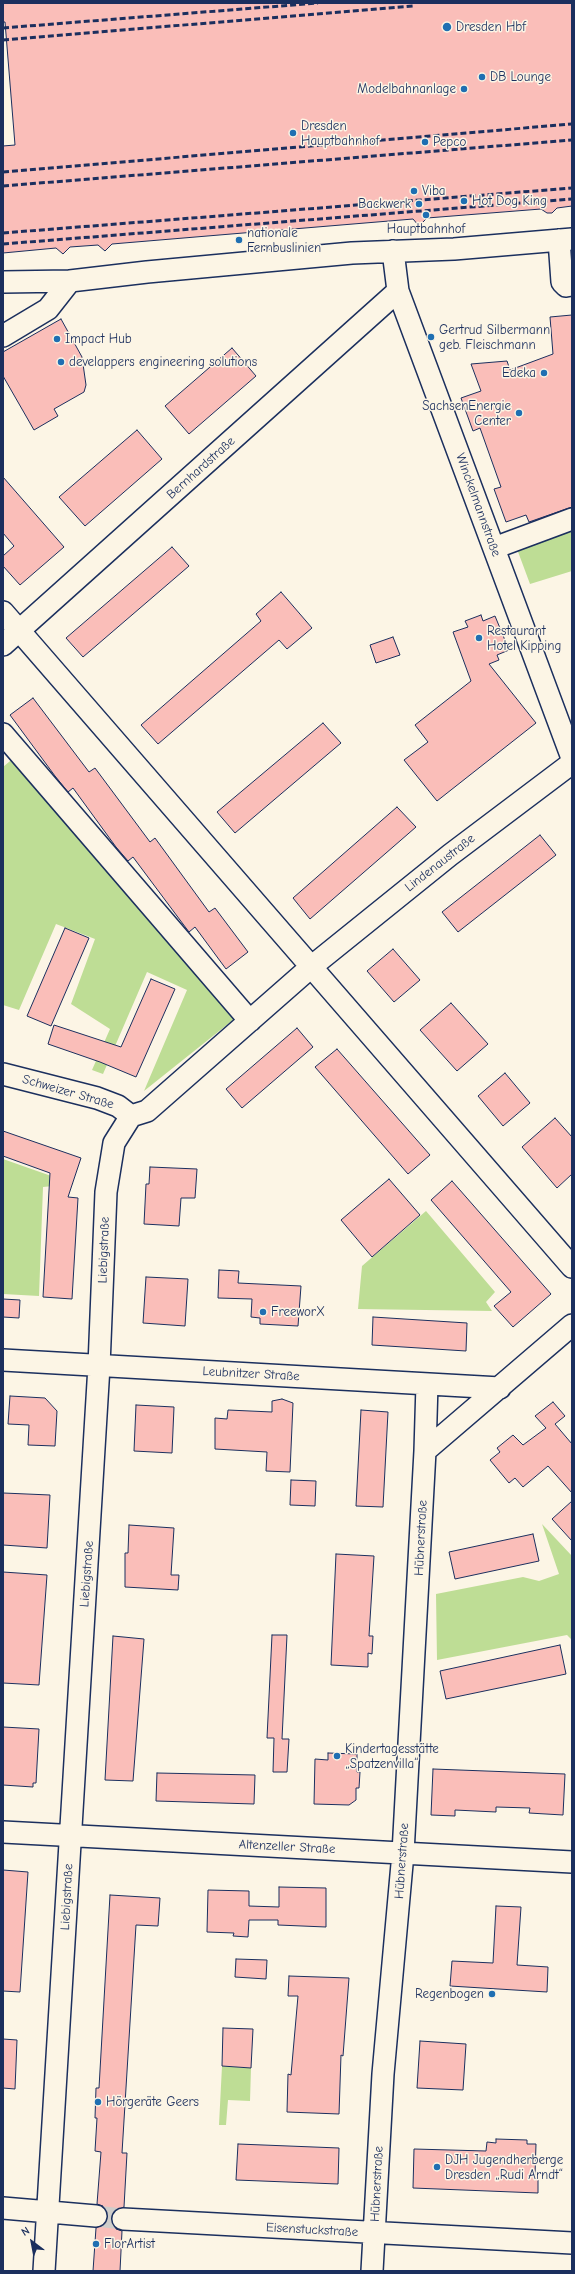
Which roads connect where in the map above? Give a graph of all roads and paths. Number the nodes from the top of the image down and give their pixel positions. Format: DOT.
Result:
graph roads {
  1 [pos="565,240"];
  2 [pos="393,251"];
  3 [pos="70,281"];
  4 [pos="3,282"];
  5 [pos="572,285"];
  6 [pos="398,291"];
  7 [pos="3,336"];
  8 [pos="572,519"];
  9 [pos="494,548"];
  10 [pos="3,612"];
  11 [pos="20,630"];
  12 [pos="3,645"];
  13 [pos="3,734"];
  14 [pos="572,758"];
  15 [pos="572,763"];
  16 [pos="311,967"];
  17 [pos="250,1022"];
  18 [pos="3,1074"];
  19 [pos="131,1116"];
  20 [pos="572,1267"];
  21 [pos="572,1325"];
  22 [pos="3,1360"];
  23 [pos="99,1366"];
  24 [pos="427,1384"];
  25 [pos="500,1388"];
  26 [pos="425,1451"];
  27 [pos="3,1832"];
  28 [pos="71,1836"];
  29 [pos="403,1853"];
  30 [pos="572,1862"];
  31 [pos="3,2208"];
  32 [pos="48,2211"];
  33 [pos="96,2216"];
  34 [pos="123,2219"];
  35 [pos="374,2233"];
  36 [pos="572,2243"];
  37 [pos="44,2271"];
  38 [pos="372,2271"];
  1 -- 2 [label="street"];
  1 -- 5 [label="street"];
  2 -- 3 [label="street"];
  2 -- 6 [label="street, Winckelmannstraße"];
  3 -- 4 [label="street"];
  3 -- 7 [label="street"];
  6 -- 9 [label="street, Winckelmannstraße"];
  6 -- 11 [label="street, Bernhardstraße"];
  8 -- 9 [label="street"];
  9 -- 14 [label="street, Winckelmannstraße"];
  10 -- 11 [label="street"];
  11 -- 12 [label="street, Bernhardstraße"];
  11 -- 16 [label="street"];
  13 -- 17 [label="street"];
  15 -- 16 [label="street, Lindenaustraße"];
  16 -- 17 [label="street"];
  16 -- 20 [label="street"];
  17 -- 19 [label="street"];
  18 -- 19 [label="street, Schweizer Straße"];
  19 -- 23 [label="street, Liebigstraße"];
  21 -- 25 [label="street"];
  22 -- 23 [label="street, Leubnitzer Straße"];
  23 -- 24 [label="street, Leubnitzer Straße"];
  23 -- 28 [label="street, Liebigstraße"];
  24 -- 25 [label="street, Leubnitzer Straße"];
  24 -- 26 [label="street, Hübnerstraße"];
  25 -- 26 [label="street"];
  26 -- 29 [label="street, Hübnerstraße"];
  27 -- 28 [label="street, Altenzeller Straße"];
  28 -- 29 [label="street, Altenzeller Straße"];
  28 -- 32 [label="street, Liebigstraße"];
  29 -- 30 [label="street, Altenzeller Straße"];
  29 -- 35 [label="street, Hübnerstraße"];
  31 -- 32 [label="street"];
  32 -- 33 [label="street"];
  32 -- 37 [label="street, Liebigstraße"];
  34 -- 35 [label="street, Eisenstuckstraße"];
  35 -- 36 [label="street, Eisenstuckstraße"];
  35 -- 38 [label="street, Hübnerstraße"];
}
